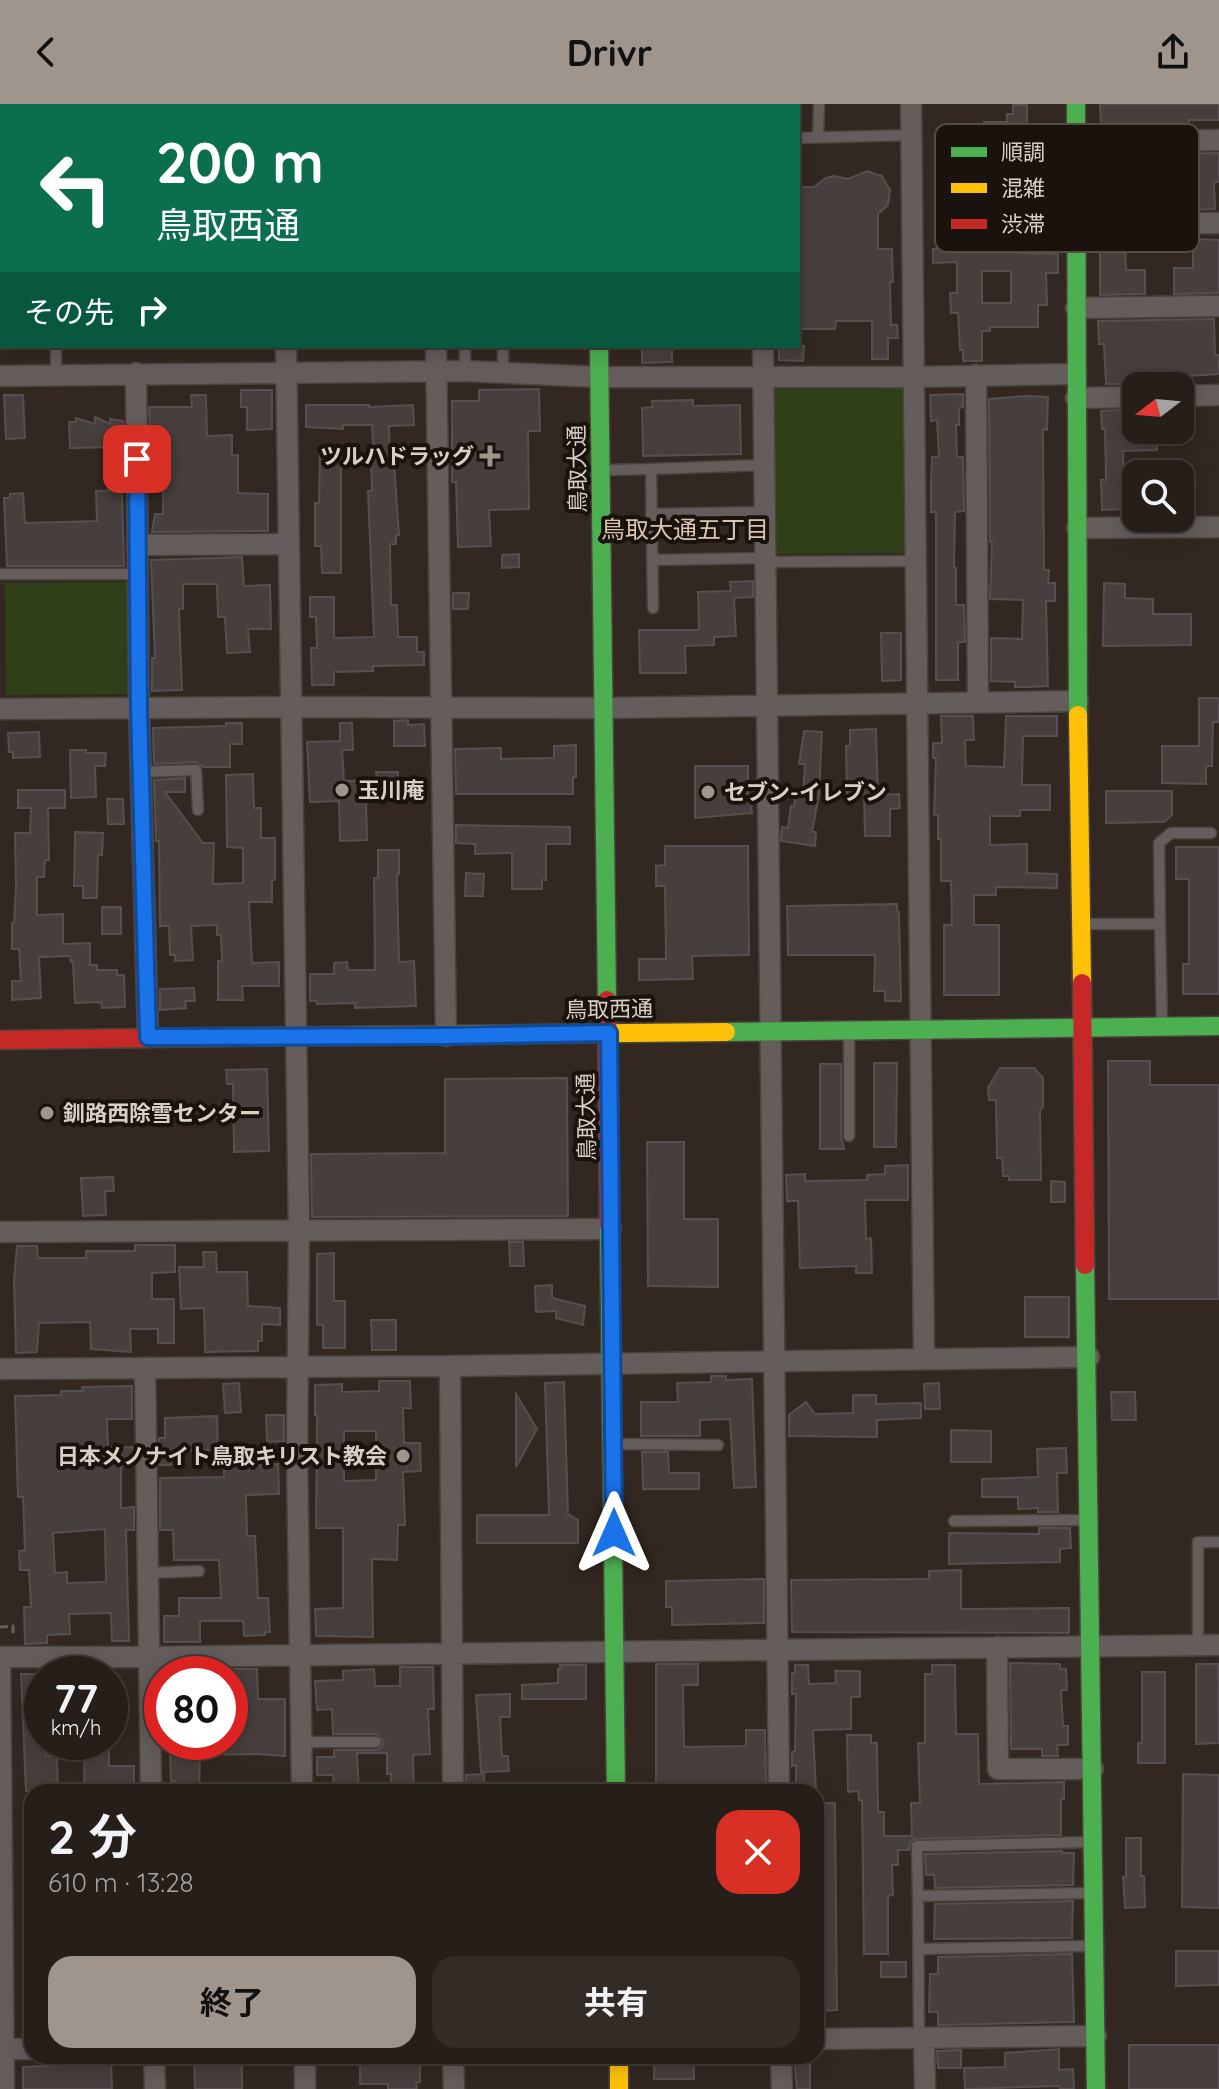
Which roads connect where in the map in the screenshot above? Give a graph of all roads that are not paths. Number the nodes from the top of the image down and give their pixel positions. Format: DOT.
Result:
graph roads {
  1 [pos="819,104"];
  2 [pos="911,104"];
  3 [pos="912,135"];
  4 [pos="818,137"];
  5 [pos="800,138"];
  6 [pos="1199,140"];
  7 [pos="1219,140"];
  8 [pos="1199,223"];
  9 [pos="1219,223"];
  10 [pos="1076,252"];
  11 [pos="1219,306"];
  12 [pos="1076,308"];
  13 [pos="56,348"];
  14 [pos="286,348"];
  15 [pos="436,348"];
  16 [pos="465,348"];
  17 [pos="503,348"];
  18 [pos="599,348"];
  19 [pos="763,348"];
  20 [pos="437,371"];
  21 [pos="465,371"];
  22 [pos="503,371"];
  23 [pos="136,373"];
  24 [pos="287,373"];
  25 [pos="1076,374"];
  26 [pos="56,375"];
  27 [pos="976,375"];
  28 [pos="0,376"];
  29 [pos="762,376"];
  30 [pos="600,377"];
  31 [pos="915,377"];
  32 [pos="1219,395"];
  33 [pos="1194,396"];
  34 [pos="1122,397"];
  35 [pos="1076,398"];
  36 [pos="764,465"];
  37 [pos="651,469"];
  38 [pos="601,470"];
  39 [pos="765,512"];
  40 [pos="651,514"];
  41 [pos="1219,527"];
  42 [pos="1077,528"];
  43 [pos="289,544"];
  44 [pos="137,545"];
  45 [pos="652,560"];
  46 [pos="766,560"];
  47 [pos="917,561"];
  48 [pos="0,574"];
  49 [pos="137,574"];
  50 [pos="653,608"];
  51 [pos="978,701"];
  52 [pos="1078,701"];
  53 [pos="918,703"];
  54 [pos="768,704"];
  55 [pos="290,707"];
  56 [pos="442,707"];
  57 [pos="605,708"];
  58 [pos="0,709"];
  59 [pos="139,709"];
  60 [pos="140,772"];
  61 [pos="198,810"];
  62 [pos="1211,833"];
  63 [pos="1083,924"];
  64 [pos="1160,924"];
  65 [pos="1219,1026"];
  66 [pos="1085,1027"];
  67 [pos="1162,1027"];
  68 [pos="770,1030"];
  69 [pos="849,1030"];
  70 [pos="922,1031"];
  71 [pos="609,1033"];
  72 [pos="297,1035"];
  73 [pos="446,1036"];
  74 [pos="148,1037"];
  75 [pos="0,1040"];
  76 [pos="849,1136"];
  77 [pos="611,1229"];
  78 [pos="299,1231"];
  79 [pos="0,1232"];
  80 [pos="1089,1357"];
  81 [pos="924,1358"];
  82 [pos="772,1361"];
  83 [pos="613,1365"];
  84 [pos="297,1366"];
  85 [pos="450,1366"];
  86 [pos="145,1368"];
  87 [pos="0,1369"];
  88 [pos="614,1443"];
  89 [pos="718,1445"];
  90 [pos="297,1454"];
  91 [pos="214,1458"];
  92 [pos="1090,1520"];
  93 [pos="954,1521"];
  94 [pos="1219,1542"];
  95 [pos="199,1571"];
  96 [pos="147,1573"];
  97 [pos="1091,1646"];
  98 [pos="1209,1646"];
  99 [pos="997,1647"];
  100 [pos="777,1649"];
  101 [pos="615,1651"];
  102 [pos="453,1653"];
  103 [pos="301,1655"];
  104 [pos="149,1656"];
  105 [pos="225,1656"];
  106 [pos="144,1657"];
  107 [pos="302,1742"];
  108 [pos="376,1742"];
  109 [pos="0,1756"];
  110 [pos="151,1760"];
  111 [pos="1093,1769"];
  112 [pos="151,1784"];
  113 [pos="302,1784"];
  114 [pos="453,1784"];
  115 [pos="616,1784"];
  116 [pos="779,1784"];
  117 [pos="1093,1842"];
  118 [pos="0,1857"];
  119 [pos="1094,1893"];
  120 [pos="918,1896"];
  121 [pos="1095,1946"];
  122 [pos="919,1949"];
  123 [pos="1096,2036"];
  124 [pos="922,2038"];
  125 [pos="824,2039"];
  126 [pos="2,2049"];
  127 [pos="24,2049"];
  128 [pos="154,2064"];
  129 [pos="305,2064"];
  130 [pos="453,2064"];
  131 [pos="619,2064"];
  132 [pos="781,2064"];
  133 [pos="4,2089"];
  134 [pos="155,2089"];
  135 [pos="305,2089"];
  136 [pos="454,2089"];
  137 [pos="619,2089"];
  138 [pos="782,2089"];
  139 [pos="925,2089"];
  140 [pos="1096,2089"];
  1 -- 4 [label="lane"];
  2 -- 3 [label="street"];
  3 -- 4 [label="lane"];
  3 -- 31 [label="street"];
  4 -- 5 [label="lane"];
  6 -- 7 [label="street"];
  8 -- 9 [label="street"];
  10 -- 12 [label="main road"];
  11 -- 12 [label="street"];
  12 -- 25 [label="main road"];
  13 -- 26 [label="lane"];
  14 -- 24 [label="street"];
  15 -- 20 [label="street"];
  16 -- 21 [label="lane"];
  17 -- 22 [label="lane"];
  18 -- 30 [label="main road, 鳥取大通"];
  19 -- 29 [label="street"];
  20 -- 21 [label="street"];
  20 -- 24 [label="street"];
  20 -- 56 [label="street"];
  21 -- 22 [label="street"];
  22 -- 30 [label="street"];
  23 -- 24 [label="street"];
  23 -- 26 [label="street"];
  23 -- 44 [label="street"];
  24 -- 43 [label="street"];
  25 -- 27 [label="street"];
  25 -- 35 [label="main road"];
  26 -- 28 [label="street"];
  27 -- 31 [label="street"];
  27 -- 51 [label="street"];
  29 -- 30 [label="street"];
  29 -- 31 [label="street"];
  29 -- 36 [label="street"];
  30 -- 38 [label="main road, 鳥取大通"];
  31 -- 47 [label="street"];
  32 -- 33 [label="street"];
  34 -- 35 [label="street"];
  35 -- 42 [label="main road"];
  36 -- 37 [label="lane"];
  36 -- 39 [label="street"];
  37 -- 38 [label="lane"];
  37 -- 40 [label="lane"];
  38 -- 57 [label="main road, 鳥取大通"];
  39 -- 40 [label="lane"];
  39 -- 46 [label="street"];
  40 -- 45 [label="lane"];
  41 -- 42 [label="street"];
  42 -- 52 [label="main road"];
  43 -- 44 [label="street"];
  43 -- 55 [label="street"];
  44 -- 49 [label="street"];
  45 -- 46 [label="lane"];
  45 -- 50 [label="lane"];
  46 -- 47 [label="lane"];
  46 -- 54 [label="street"];
  47 -- 53 [label="street"];
  48 -- 49 [label="lane"];
  49 -- 59 [label="street"];
  51 -- 52 [label="street"];
  51 -- 53 [label="street"];
  52 -- 63 [label="main road"];
  53 -- 54 [label="street"];
  53 -- 70 [label="street"];
  54 -- 57 [label="street"];
  54 -- 68 [label="street"];
  55 -- 56 [label="street"];
  55 -- 59 [label="street"];
  55 -- 72 [label="street"];
  56 -- 57 [label="street"];
  56 -- 73 [label="street"];
  57 -- 71 [label="main road, 鳥取大通"];
  58 -- 59 [label="street"];
  59 -- 60 [label="street"];
  60 -- 61 [label="lane"];
  60 -- 74 [label="street"];
  62 -- 64 [label="lane"];
  63 -- 64 [label="lane"];
  63 -- 66 [label="main road"];
  64 -- 67 [label="lane"];
  65 -- 67 [label="main road, 鳥取西通"];
  66 -- 67 [label="main road, 鳥取西通"];
  66 -- 70 [label="main road, 鳥取西通"];
  66 -- 80 [label="main road"];
  68 -- 69 [label="main road, 鳥取西通"];
  68 -- 71 [label="main road, 鳥取西通"];
  68 -- 82 [label="street"];
  69 -- 70 [label="main road, 鳥取西通"];
  69 -- 76 [label="lane"];
  70 -- 81 [label="street"];
  71 -- 73 [label="main road, 鳥取西通"];
  71 -- 77 [label="main road, 鳥取大通"];
  72 -- 73 [label="main road, 鳥取西通"];
  72 -- 74 [label="main road, 鳥取西通"];
  72 -- 78 [label="street"];
  74 -- 75 [label="main road, 鳥取西通"];
  77 -- 78 [label="street"];
  77 -- 83 [label="main road, 鳥取大通"];
  78 -- 79 [label="street"];
  78 -- 84 [label="street"];
  80 -- 81 [label="street"];
  80 -- 92 [label="main road"];
  81 -- 82 [label="street"];
  82 -- 83 [label="street"];
  82 -- 100 [label="street"];
  83 -- 85 [label="street"];
  83 -- 88 [label="main road, 鳥取大通"];
  84 -- 85 [label="street"];
  84 -- 86 [label="street"];
  84 -- 90 [label="street"];
  85 -- 102 [label="street"];
  86 -- 87 [label="street"];
  86 -- 96 [label="street"];
  88 -- 89 [label="lane"];
  88 -- 101 [label="main road, 鳥取大通"];
  90 -- 91 [label="lane"];
  90 -- 103 [label="street"];
  92 -- 93 [label="lane"];
  92 -- 97 [label="main road"];
  94 -- 98 [label="lane"];
  95 -- 96 [label="lane"];
  96 -- 104 [label="street"];
  97 -- 98 [label="street"];
  97 -- 99 [label="street"];
  97 -- 111 [label="main road"];
  99 -- 100 [label="street"];
  99 -- 111 [label="street"];
  100 -- 101 [label="street"];
  100 -- 116 [label="street"];
  101 -- 102 [label="street"];
  101 -- 115 [label="main road, 鳥取大通"];
  102 -- 103 [label="street"];
  102 -- 114 [label="street"];
  103 -- 105 [label="street"];
  103 -- 107 [label="street"];
  106 -- 109 [label="street"];
  107 -- 108 [label="lane"];
  107 -- 113 [label="street"];
  109 -- 118 [label="street"];
  110 -- 112 [label="street"];
  111 -- 117 [label="main road"];
  117 -- 119 [label="main road"];
  117 -- 120 [label="lane"];
  118 -- 126 [label="street"];
  119 -- 120 [label="lane"];
  119 -- 121 [label="main road"];
  120 -- 122 [label="lane"];
  121 -- 122 [label="lane"];
  121 -- 123 [label="main road"];
  122 -- 124 [label="lane"];
  123 -- 124 [label="street"];
  123 -- 140 [label="main road"];
  124 -- 125 [label="street"];
  124 -- 139 [label="street"];
  126 -- 127 [label="street"];
  126 -- 133 [label="street"];
  128 -- 134 [label="street"];
  129 -- 135 [label="street"];
  130 -- 136 [label="street"];
  131 -- 137 [label="main road"];
  132 -- 138 [label="street"];
}
